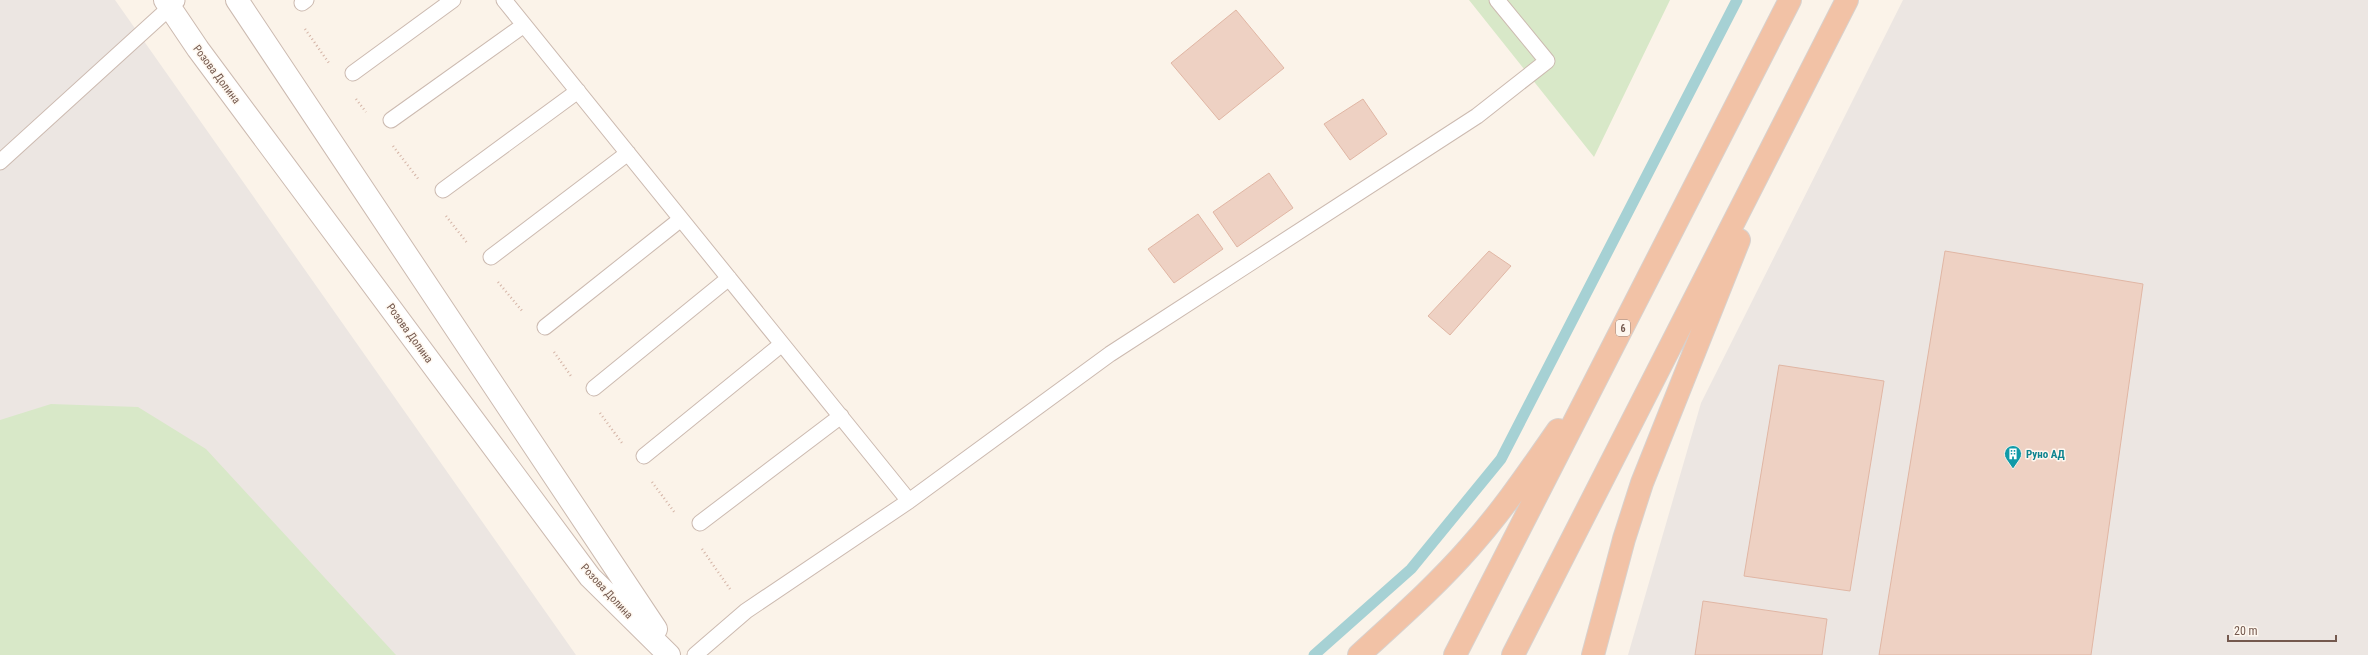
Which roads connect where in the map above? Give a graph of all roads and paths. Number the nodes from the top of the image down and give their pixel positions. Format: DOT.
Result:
graph roads {
  1 [pos="238,0"];
  2 [pos="453,0"];
  3 [pos="504,0"];
  4 [pos="1497,0"];
  5 [pos="1790,0"];
  6 [pos="1847,0"];
  7 [pos="171,2"];
  8 [pos="301,23"];
  9 [pos="524,25"];
  10 [pos="333,68"];
  11 [pos="353,73"];
  12 [pos="578,92"];
  13 [pos="352,93"];
  14 [pos="1796,99"];
  15 [pos="371,118"];
  16 [pos="391,120"];
  17 [pos="390,143"];
  18 [pos="628,153"];
  19 [pos="0,162"];
  20 [pos="423,186"];
  21 [pos="443,190"];
  22 [pos="442,210"];
  23 [pos="681,219"];
  24 [pos="469,245"];
  25 [pos="491,257"];
  26 [pos="729,278"];
  27 [pos="496,280"];
  28 [pos="524,314"];
  29 [pos="545,327"];
  30 [pos="782,344"];
  31 [pos="552,350"];
  32 [pos="1601,371"];
  33 [pos="575,381"];
  34 [pos="594,388"];
  35 [pos="599,412"];
  36 [pos="841,416"];
  37 [pos="627,449"];
  38 [pos="644,456"];
  39 [pos="651,481"];
  40 [pos="909,500"];
  41 [pos="679,518"];
  42 [pos="700,523"];
  43 [pos="698,543"];
  44 [pos="746,611"];
  45 [pos="670,655"];
  46 [pos="674,655"];
  47 [pos="695,655"];
  48 [pos="1359,655"];
  49 [pos="1455,655"];
  50 [pos="1513,655"];
  51 [pos="1593,655"];
  1 -- 46 [label="street, Розова Долина"];
  2 -- 11 [label="lane"];
  3 -- 9 [label="lane"];
  4 -- 40 [label="lane"];
  5 -- 32 [label="highway, 6"];
  6 -- 14 [label="highway"];
  7 -- 19 [label="lane"];
  7 -- 45 [label="street, Розова Долина"];
  8 -- 10 [label="path"];
  9 -- 12 [label="lane"];
  9 -- 16 [label="lane"];
  12 -- 18 [label="lane"];
  12 -- 21 [label="lane"];
  13 -- 15 [label="path"];
  14 -- 50 [label="highway"];
  14 -- 51 [label="highway"];
  17 -- 20 [label="path"];
  18 -- 23 [label="lane"];
  18 -- 25 [label="lane"];
  22 -- 24 [label="path"];
  23 -- 26 [label="lane"];
  23 -- 29 [label="lane"];
  26 -- 30 [label="lane"];
  26 -- 34 [label="lane"];
  27 -- 28 [label="path"];
  30 -- 36 [label="lane"];
  30 -- 38 [label="lane"];
  31 -- 33 [label="path"];
  32 -- 48 [label="highway"];
  32 -- 49 [label="highway, 6"];
  35 -- 37 [label="path"];
  36 -- 40 [label="lane"];
  36 -- 42 [label="lane"];
  39 -- 41 [label="path"];
  40 -- 44 [label="lane"];
  43 -- 44 [label="path"];
  44 -- 47 [label="lane"];
}
